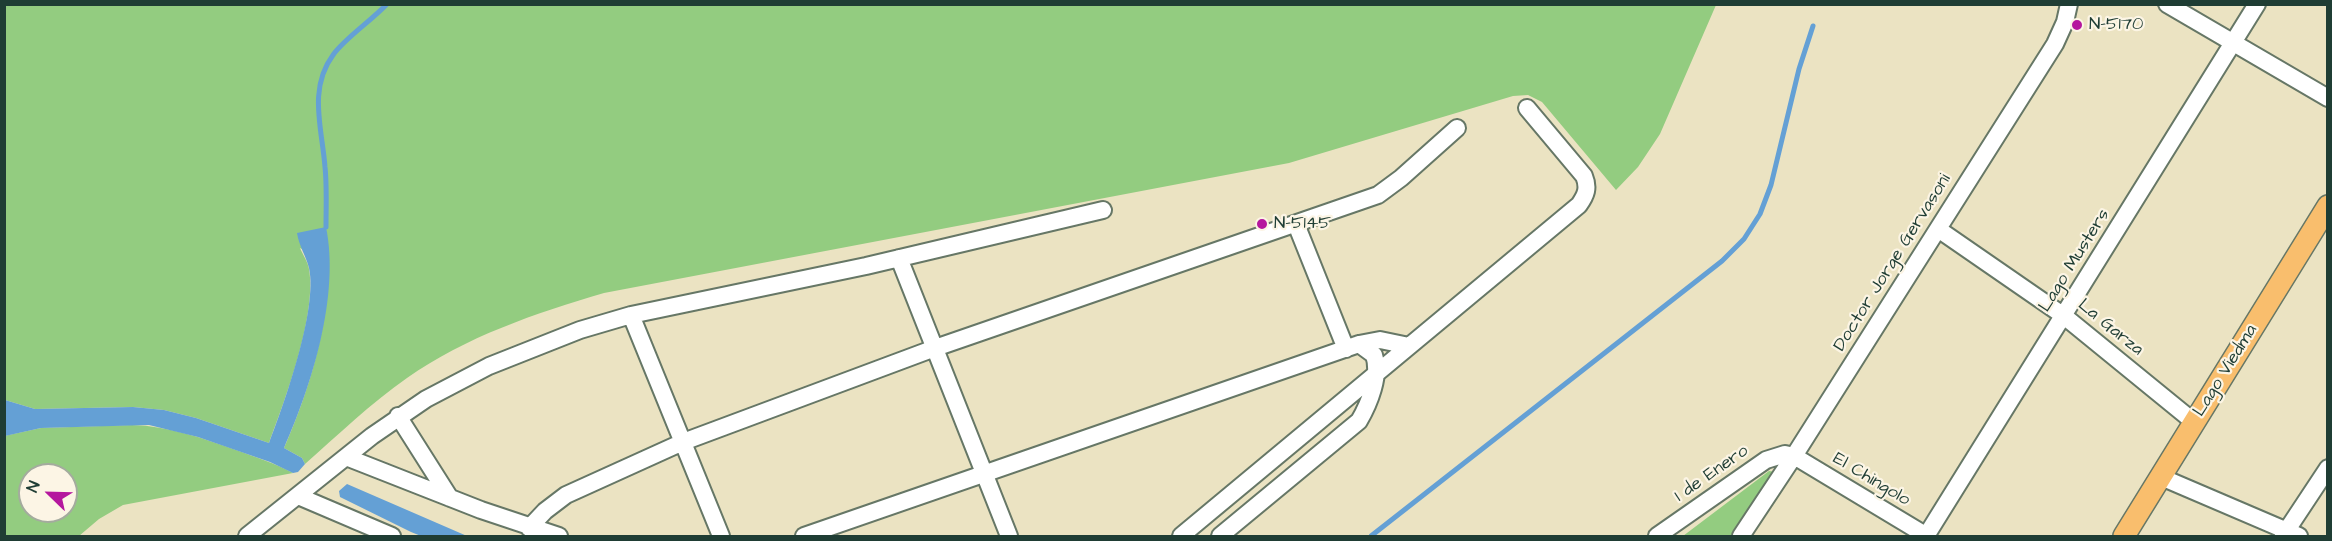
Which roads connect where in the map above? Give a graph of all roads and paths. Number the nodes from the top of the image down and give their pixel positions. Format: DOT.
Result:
graph roads {
  1 [pos="2068,4"];
  2 [pos="2167,4"];
  3 [pos="2257,4"];
  4 [pos="2233,43"];
  5 [pos="2328,98"];
  6 [pos="1527,108"];
  7 [pos="1458,128"];
  8 [pos="2328,206"];
  9 [pos="1103,210"];
  10 [pos="1296,224"];
  11 [pos="1938,229"];
  12 [pos="899,258"];
  13 [pos="631,315"];
  14 [pos="2064,316"];
  15 [pos="1409,346"];
  16 [pos="1352,347"];
  17 [pos="935,348"];
  18 [pos="1376,375"];
  19 [pos="398,416"];
  20 [pos="2194,422"];
  21 [pos="683,442"];
  22 [pos="1794,456"];
  23 [pos="346,457"];
  24 [pos="2328,468"];
  25 [pos="984,474"];
  26 [pos="2161,477"];
  27 [pos="298,496"];
  28 [pos="450,498"];
  29 [pos="529,528"];
  30 [pos="2289,535"];
  31 [pos="1926,536"];
  32 [pos="247,537"];
  33 [pos="392,537"];
  34 [pos="559,537"];
  35 [pos="721,537"];
  36 [pos="804,537"];
  37 [pos="1009,537"];
  38 [pos="1181,537"];
  39 [pos="1220,537"];
  40 [pos="1657,537"];
  41 [pos="1741,537"];
  42 [pos="2124,537"];
  1 -- 11 [label="street, Doctor Jorge Gervasoni"];
  2 -- 4 [label="street"];
  3 -- 4 [label="street, Lago Musters"];
  4 -- 5 [label="street"];
  4 -- 14 [label="street, Lago Musters"];
  6 -- 15 [label="street"];
  7 -- 10 [label="street"];
  8 -- 20 [label="main road, Lago Viedma"];
  9 -- 12 [label="street"];
  10 -- 16 [label="street"];
  10 -- 17 [label="street"];
  11 -- 14 [label="street, La Garza"];
  11 -- 22 [label="street, Doctor Jorge Gervasoni"];
  12 -- 13 [label="street"];
  12 -- 17 [label="street"];
  13 -- 19 [label="street"];
  13 -- 21 [label="street"];
  14 -- 20 [label="street, La Garza"];
  14 -- 31 [label="street, Lago Musters"];
  15 -- 16 [label="street"];
  15 -- 18 [label="street"];
  16 -- 18 [label="street"];
  16 -- 25 [label="street"];
  17 -- 21 [label="street"];
  17 -- 25 [label="street"];
  18 -- 38 [label="street"];
  18 -- 39 [label="street"];
  19 -- 23 [label="street"];
  19 -- 28 [label="street"];
  20 -- 26 [label="main road, Lago Viedma"];
  21 -- 29 [label="street"];
  21 -- 35 [label="street"];
  22 -- 31 [label="street, El Chingolo"];
  22 -- 40 [label="street, 1 de Enero"];
  22 -- 41 [label="street, Doctor Jorge Gervasoni"];
  23 -- 27 [label="street"];
  23 -- 28 [label="street"];
  24 -- 30 [label="street"];
  25 -- 36 [label="street"];
  25 -- 37 [label="street"];
  26 -- 30 [label="street"];
  26 -- 42 [label="main road, Lago Viedma"];
  27 -- 32 [label="street"];
  27 -- 33 [label="street"];
  28 -- 29 [label="street"];
  29 -- 34 [label="street"];
}
